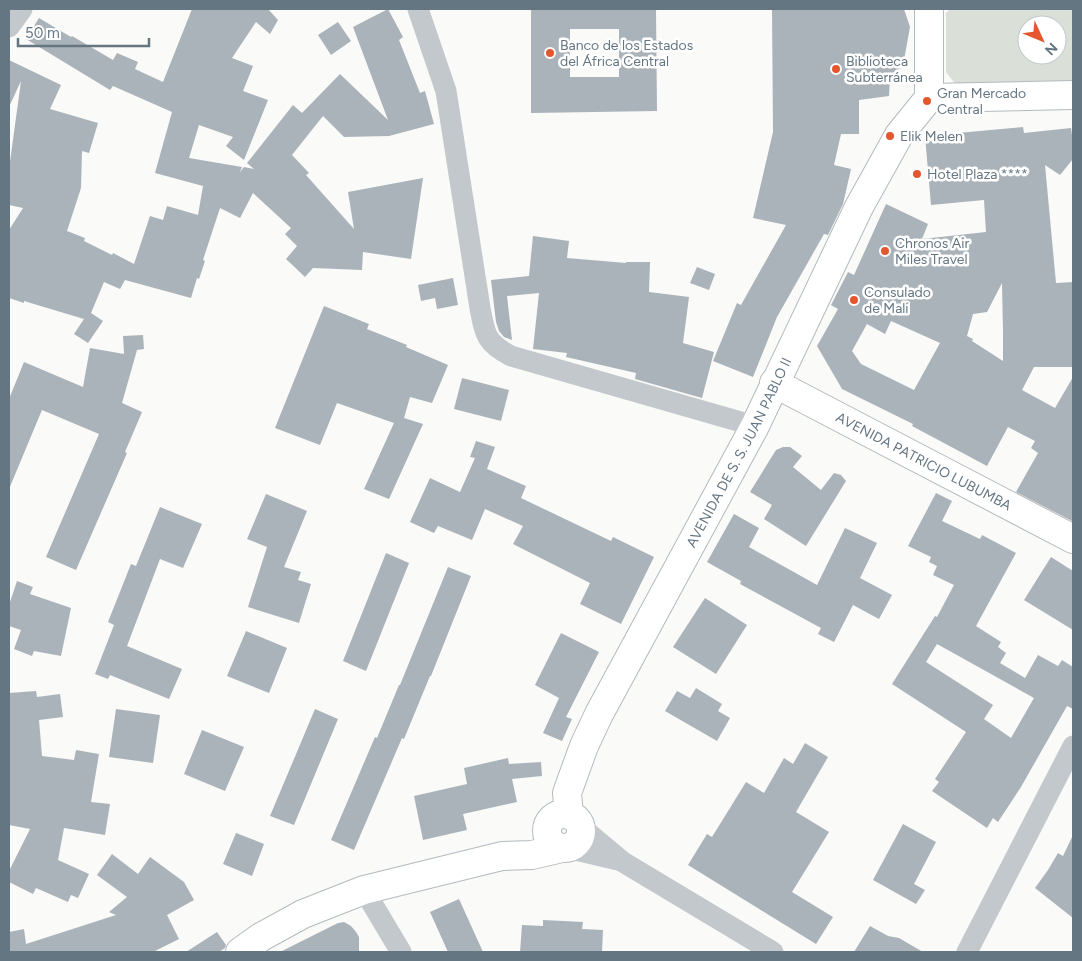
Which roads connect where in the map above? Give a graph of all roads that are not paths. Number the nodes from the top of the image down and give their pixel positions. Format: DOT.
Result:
graph roads {
  1 [pos="22,9"];
  2 [pos="418,9"];
  3 [pos="929,9"];
  4 [pos="9,27"];
  5 [pos="1073,95"];
  6 [pos="929,98"];
  7 [pos="774,383"];
  8 [pos="755,426"];
  9 [pos="1073,539"];
  10 [pos="1073,746"];
  11 [pos="565,833"];
  12 [pos="364,890"];
  13 [pos="381,919"];
  14 [pos="240,952"];
  15 [pos="380,952"];
  16 [pos="401,952"];
  17 [pos="773,952"];
  18 [pos="967,952"];
  1 -- 4 [label="street"];
  2 -- 8 [label="street"];
  3 -- 6 [label="street"];
  5 -- 6 [label="street"];
  6 -- 7 [label="street, AVENIDA DE S. S. JUAN PABLO II"];
  7 -- 8 [label="street, AVENIDA DE S. S. JUAN PABLO II"];
  7 -- 9 [label="street, AVENIDA PATRICIO LUBUMBA"];
  8 -- 11 [label="street, AVENIDA DE S. S. JUAN PABLO II"];
  10 -- 18 [label="street"];
  11 -- 12 [label="street"];
  11 -- 17 [label="street"];
  12 -- 13 [label="street"];
  12 -- 14 [label="street"];
  13 -- 15 [label="street"];
  13 -- 16 [label="street"];
}
